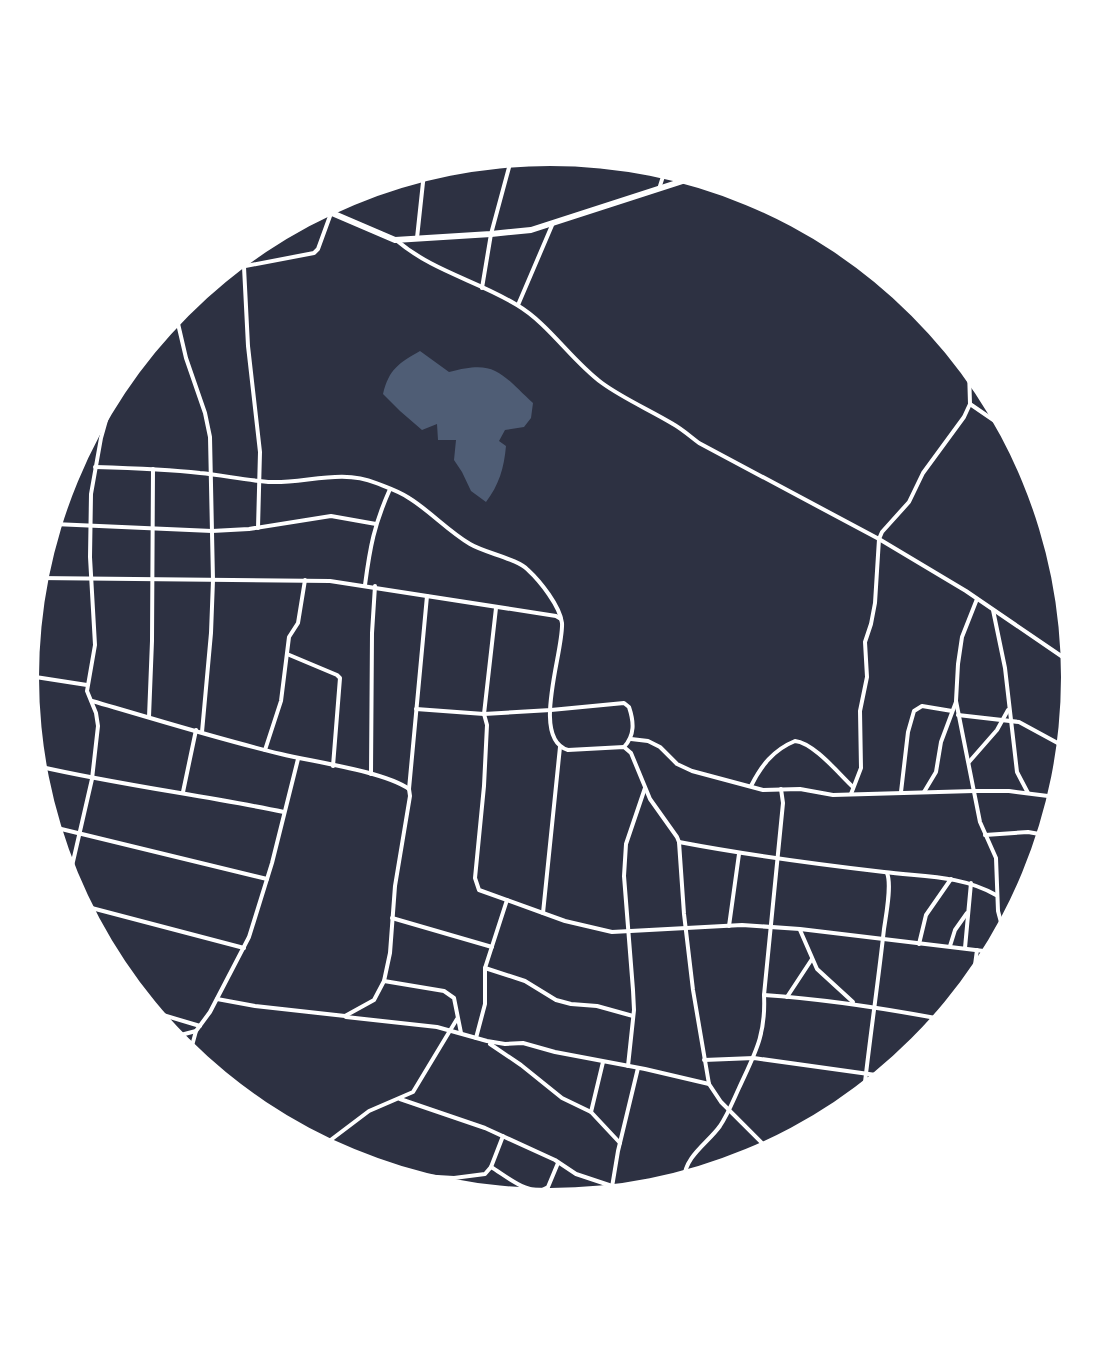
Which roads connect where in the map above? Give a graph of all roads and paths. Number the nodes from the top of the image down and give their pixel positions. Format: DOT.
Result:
graph roads {
  1 [pos="509,169"];
  2 [pos="663,179"];
  3 [pos="423,183"];
  4 [pos="678,183"];
  5 [pos="660,189"];
  6 [pos="335,214"];
  7 [pos="331,216"];
  8 [pos="554,222"];
  9 [pos="491,234"];
  10 [pos="417,239"];
  11 [pos="395,240"];
  12 [pos="247,266"];
  13 [pos="244,268"];
  14 [pos="482,288"];
  15 [pos="518,305"];
  16 [pos="179,327"];
  17 [pos="969,386"];
  18 [pos="970,404"];
  19 [pos="990,418"];
  20 [pos="106,424"];
  21 [pos="95,467"];
  22 [pos="153,469"];
  23 [pos="211,474"];
  24 [pos="260,480"];
  25 [pos="390,489"];
  26 [pos="62,524"];
  27 [pos="376,524"];
  28 [pos="90,525"];
  29 [pos="151,528"];
  30 [pos="258,528"];
  31 [pos="212,531"];
  32 [pos="879,539"];
  33 [pos="49,578"];
  34 [pos="92,580"];
  35 [pos="152,580"];
  36 [pos="213,580"];
  37 [pos="305,580"];
  38 [pos="365,585"];
  39 [pos="375,586"];
  40 [pos="428,596"];
  41 [pos="977,599"];
  42 [pos="496,608"];
  43 [pos="993,609"];
  44 [pos="561,620"];
  45 [pos="287,654"];
  46 [pos="1060,655"];
  47 [pos="39,677"];
  48 [pos="87,685"];
  49 [pos="91,701"];
  50 [pos="956,701"];
  51 [pos="1009,709"];
  52 [pos="416,710"];
  53 [pos="551,710"];
  54 [pos="952,711"];
  55 [pos="484,714"];
  56 [pos="958,714"];
  57 [pos="149,717"];
  58 [pos="1004,719"];
  59 [pos="1010,720"];
  60 [pos="196,730"];
  61 [pos="202,732"];
  62 [pos="631,739"];
  63 [pos="1057,743"];
  64 [pos="560,747"];
  65 [pos="624,747"];
  66 [pos="265,751"];
  67 [pos="298,759"];
  68 [pos="969,762"];
  69 [pos="333,766"];
  70 [pos="47,768"];
  71 [pos="371,774"];
  72 [pos="92,779"];
  73 [pos="752,786"];
  74 [pos="645,788"];
  75 [pos="853,788"];
  76 [pos="409,789"];
  77 [pos="781,789"];
  78 [pos="974,791"];
  79 [pos="183,792"];
  80 [pos="924,792"];
  81 [pos="901,793"];
  82 [pos="851,794"];
  83 [pos="1028,794"];
  84 [pos="1047,796"];
  85 [pos="284,812"];
  86 [pos="62,829"];
  87 [pos="81,832"];
  88 [pos="1037,834"];
  89 [pos="985,835"];
  90 [pos="679,842"];
  91 [pos="739,854"];
  92 [pos="778,858"];
  93 [pos="74,861"];
  94 [pos="886,873"];
  95 [pos="267,879"];
  96 [pos="951,879"];
  97 [pos="970,883"];
  98 [pos="997,895"];
  99 [pos="507,900"];
  100 [pos="94,909"];
  101 [pos="967,912"];
  102 [pos="543,913"];
  103 [pos="393,918"];
  104 [pos="1000,919"];
  105 [pos="729,926"];
  106 [pos="685,927"];
  107 [pos="770,927"];
  108 [pos="800,929"];
  109 [pos="627,932"];
  110 [pos="883,940"];
  111 [pos="919,944"];
  112 [pos="950,946"];
  113 [pos="492,947"];
  114 [pos="244,948"];
  115 [pos="965,948"];
  116 [pos="977,950"];
  117 [pos="982,951"];
  118 [pos="812,958"];
  119 [pos="976,960"];
  120 [pos="486,968"];
  121 [pos="384,981"];
  122 [pos="764,995"];
  123 [pos="787,996"];
  124 [pos="217,999"];
  125 [pos="855,1003"];
  126 [pos="875,1009"];
  127 [pos="633,1016"];
  128 [pos="168,1017"];
  129 [pos="345,1017"];
  130 [pos="931,1017"];
  131 [pos="457,1019"];
  132 [pos="200,1026"];
  133 [pos="196,1031"];
  134 [pos="451,1031"];
  135 [pos="461,1033"];
  136 [pos="184,1034"];
  137 [pos="476,1038"];
  138 [pos="487,1041"];
  139 [pos="193,1043"];
  140 [pos="754,1058"];
  141 [pos="704,1060"];
  142 [pos="603,1062"];
  143 [pos="628,1066"];
  144 [pos="638,1068"];
  145 [pos="866,1073"];
  146 [pos="872,1074"];
  147 [pos="865,1080"];
  148 [pos="709,1084"];
  149 [pos="400,1099"];
  150 [pos="729,1110"];
  151 [pos="591,1112"];
  152 [pos="503,1136"];
  153 [pos="331,1139"];
  154 [pos="620,1143"];
  155 [pos="762,1143"];
  156 [pos="558,1163"];
  157 [pos="491,1167"];
  158 [pos="686,1170"];
  159 [pos="444,1177"];
  160 [pos="612,1184"];
  161 [pos="608,1185"];
  162 [pos="529,1187"];
  163 [pos="546,1188"];
  1 -- 9 [label="street"];
  2 -- 5 [label="street"];
  3 -- 10 [label="street"];
  4 -- 5 [label="main road"];
  5 -- 8 [label="main road"];
  6 -- 11 [label="main road"];
  7 -- 12 [label="street"];
  8 -- 9 [label="main road"];
  8 -- 15 [label="street"];
  9 -- 10 [label="main road"];
  9 -- 14 [label="street"];
  10 -- 11 [label="main road"];
  11 -- 14 [label="street"];
  13 -- 24 [label="street"];
  14 -- 15 [label="street"];
  15 -- 32 [label="street"];
  16 -- 23 [label="street"];
  17 -- 18 [label="street"];
  18 -- 19 [label="street"];
  18 -- 32 [label="street"];
  20 -- 21 [label="street"];
  21 -- 22 [label="street"];
  21 -- 28 [label="street"];
  22 -- 23 [label="street"];
  22 -- 29 [label="street"];
  23 -- 24 [label="street"];
  23 -- 31 [label="street"];
  24 -- 25 [label="street"];
  24 -- 30 [label="street"];
  25 -- 27 [label="street"];
  25 -- 44 [label="street"];
  26 -- 28 [label="street"];
  27 -- 30 [label="street"];
  27 -- 38 [label="street"];
  28 -- 29 [label="street"];
  28 -- 34 [label="street"];
  29 -- 31 [label="street"];
  29 -- 35 [label="street"];
  30 -- 31 [label="street"];
  31 -- 36 [label="street"];
  32 -- 41 [label="street"];
  32 -- 75 [label="street"];
  33 -- 34 [label="street"];
  34 -- 35 [label="street"];
  34 -- 48 [label="street"];
  35 -- 36 [label="street"];
  35 -- 57 [label="street"];
  36 -- 37 [label="street"];
  36 -- 61 [label="street"];
  37 -- 38 [label="street"];
  37 -- 45 [label="street"];
  38 -- 39 [label="street"];
  39 -- 40 [label="street"];
  39 -- 71 [label="street"];
  40 -- 42 [label="street"];
  40 -- 52 [label="street"];
  41 -- 43 [label="street"];
  41 -- 50 [label="street"];
  42 -- 44 [label="street"];
  42 -- 55 [label="street"];
  43 -- 46 [label="street"];
  43 -- 51 [label="street"];
  44 -- 53 [label="street"];
  45 -- 66 [label="street"];
  45 -- 69 [label="street"];
  47 -- 48 [label="street"];
  48 -- 49 [label="street"];
  49 -- 57 [label="street"];
  49 -- 72 [label="street"];
  50 -- 54 [label="street"];
  50 -- 56 [label="street"];
  51 -- 58 [label="street"];
  51 -- 59 [label="street"];
  52 -- 55 [label="street"];
  52 -- 76 [label="street"];
  53 -- 55 [label="street"];
  53 -- 62 [label="street"];
  53 -- 64 [label="street"];
  54 -- 80 [label="street"];
  54 -- 81 [label="street"];
  55 -- 99 [label="street"];
  56 -- 58 [label="street"];
  56 -- 68 [label="street"];
  57 -- 60 [label="street"];
  58 -- 59 [label="street"];
  58 -- 68 [label="street"];
  59 -- 63 [label="street"];
  59 -- 83 [label="street"];
  60 -- 61 [label="street"];
  60 -- 79 [label="street"];
  61 -- 66 [label="street"];
  62 -- 65 [label="street"];
  62 -- 73 [label="street"];
  64 -- 65 [label="street"];
  64 -- 102 [label="street"];
  65 -- 74 [label="street"];
  66 -- 67 [label="street"];
  67 -- 69 [label="street"];
  67 -- 85 [label="street"];
  68 -- 78 [label="street"];
  69 -- 71 [label="street"];
  70 -- 72 [label="street"];
  71 -- 76 [label="street"];
  72 -- 79 [label="street"];
  72 -- 87 [label="street"];
  73 -- 75 [label="street"];
  73 -- 77 [label="street"];
  74 -- 90 [label="street"];
  74 -- 109 [label="street"];
  75 -- 82 [label="street"];
  76 -- 103 [label="street"];
  77 -- 82 [label="street"];
  77 -- 92 [label="street"];
  78 -- 80 [label="street"];
  78 -- 83 [label="street"];
  78 -- 89 [label="street"];
  79 -- 85 [label="street"];
  80 -- 81 [label="street"];
  81 -- 82 [label="street"];
  83 -- 84 [label="street"];
  85 -- 95 [label="street"];
  86 -- 87 [label="street"];
  87 -- 93 [label="street"];
  87 -- 95 [label="street"];
  88 -- 89 [label="street"];
  89 -- 98 [label="street"];
  90 -- 91 [label="street"];
  90 -- 106 [label="street"];
  91 -- 92 [label="street"];
  91 -- 105 [label="street"];
  92 -- 94 [label="street"];
  92 -- 107 [label="street"];
  94 -- 96 [label="street"];
  94 -- 110 [label="street"];
  95 -- 114 [label="street"];
  96 -- 97 [label="street"];
  96 -- 111 [label="street"];
  97 -- 98 [label="street"];
  97 -- 101 [label="street"];
  98 -- 104 [label="street"];
  99 -- 102 [label="street"];
  99 -- 113 [label="street"];
  100 -- 114 [label="street"];
  101 -- 112 [label="street"];
  101 -- 115 [label="street"];
  102 -- 109 [label="street"];
  103 -- 113 [label="street"];
  103 -- 121 [label="street"];
  105 -- 106 [label="street"];
  105 -- 107 [label="street"];
  106 -- 109 [label="street"];
  106 -- 141 [label="street"];
  107 -- 108 [label="street"];
  107 -- 122 [label="street"];
  108 -- 110 [label="street"];
  108 -- 118 [label="street"];
  109 -- 127 [label="street"];
  110 -- 111 [label="street"];
  110 -- 126 [label="street"];
  111 -- 112 [label="street"];
  112 -- 115 [label="street"];
  113 -- 120 [label="street"];
  114 -- 124 [label="street"];
  115 -- 116 [label="street"];
  116 -- 117 [label="street"];
  116 -- 119 [label="street"];
  118 -- 123 [label="street"];
  118 -- 125 [label="street"];
  120 -- 127 [label="street"];
  120 -- 137 [label="street"];
  121 -- 129 [label="street"];
  121 -- 131 [label="street"];
  122 -- 123 [label="street"];
  122 -- 140 [label="street"];
  123 -- 125 [label="street"];
  124 -- 129 [label="street"];
  124 -- 132 [label="street"];
  125 -- 126 [label="street"];
  126 -- 130 [label="street"];
  126 -- 145 [label="street"];
  127 -- 143 [label="street"];
  128 -- 132 [label="street"];
  129 -- 134 [label="street"];
  131 -- 134 [label="street"];
  131 -- 135 [label="street"];
  132 -- 133 [label="street"];
  133 -- 136 [label="street"];
  133 -- 139 [label="street"];
  134 -- 135 [label="street"];
  134 -- 149 [label="street"];
  135 -- 137 [label="street"];
  137 -- 138 [label="street"];
  138 -- 142 [label="street"];
  138 -- 151 [label="street"];
  140 -- 141 [label="street"];
  140 -- 145 [label="street"];
  140 -- 150 [label="street"];
  141 -- 148 [label="street"];
  142 -- 143 [label="street"];
  142 -- 151 [label="street"];
  143 -- 144 [label="street"];
  144 -- 148 [label="street"];
  144 -- 154 [label="street"];
  145 -- 146 [label="street"];
  145 -- 147 [label="street"];
  148 -- 150 [label="street"];
  149 -- 152 [label="street"];
  149 -- 153 [label="street"];
  150 -- 155 [label="street"];
  150 -- 158 [label="street"];
  151 -- 154 [label="street"];
  152 -- 156 [label="street"];
  152 -- 157 [label="street"];
  154 -- 160 [label="street"];
  156 -- 161 [label="street"];
  156 -- 163 [label="street"];
  157 -- 159 [label="street"];
  157 -- 162 [label="street"];
}
